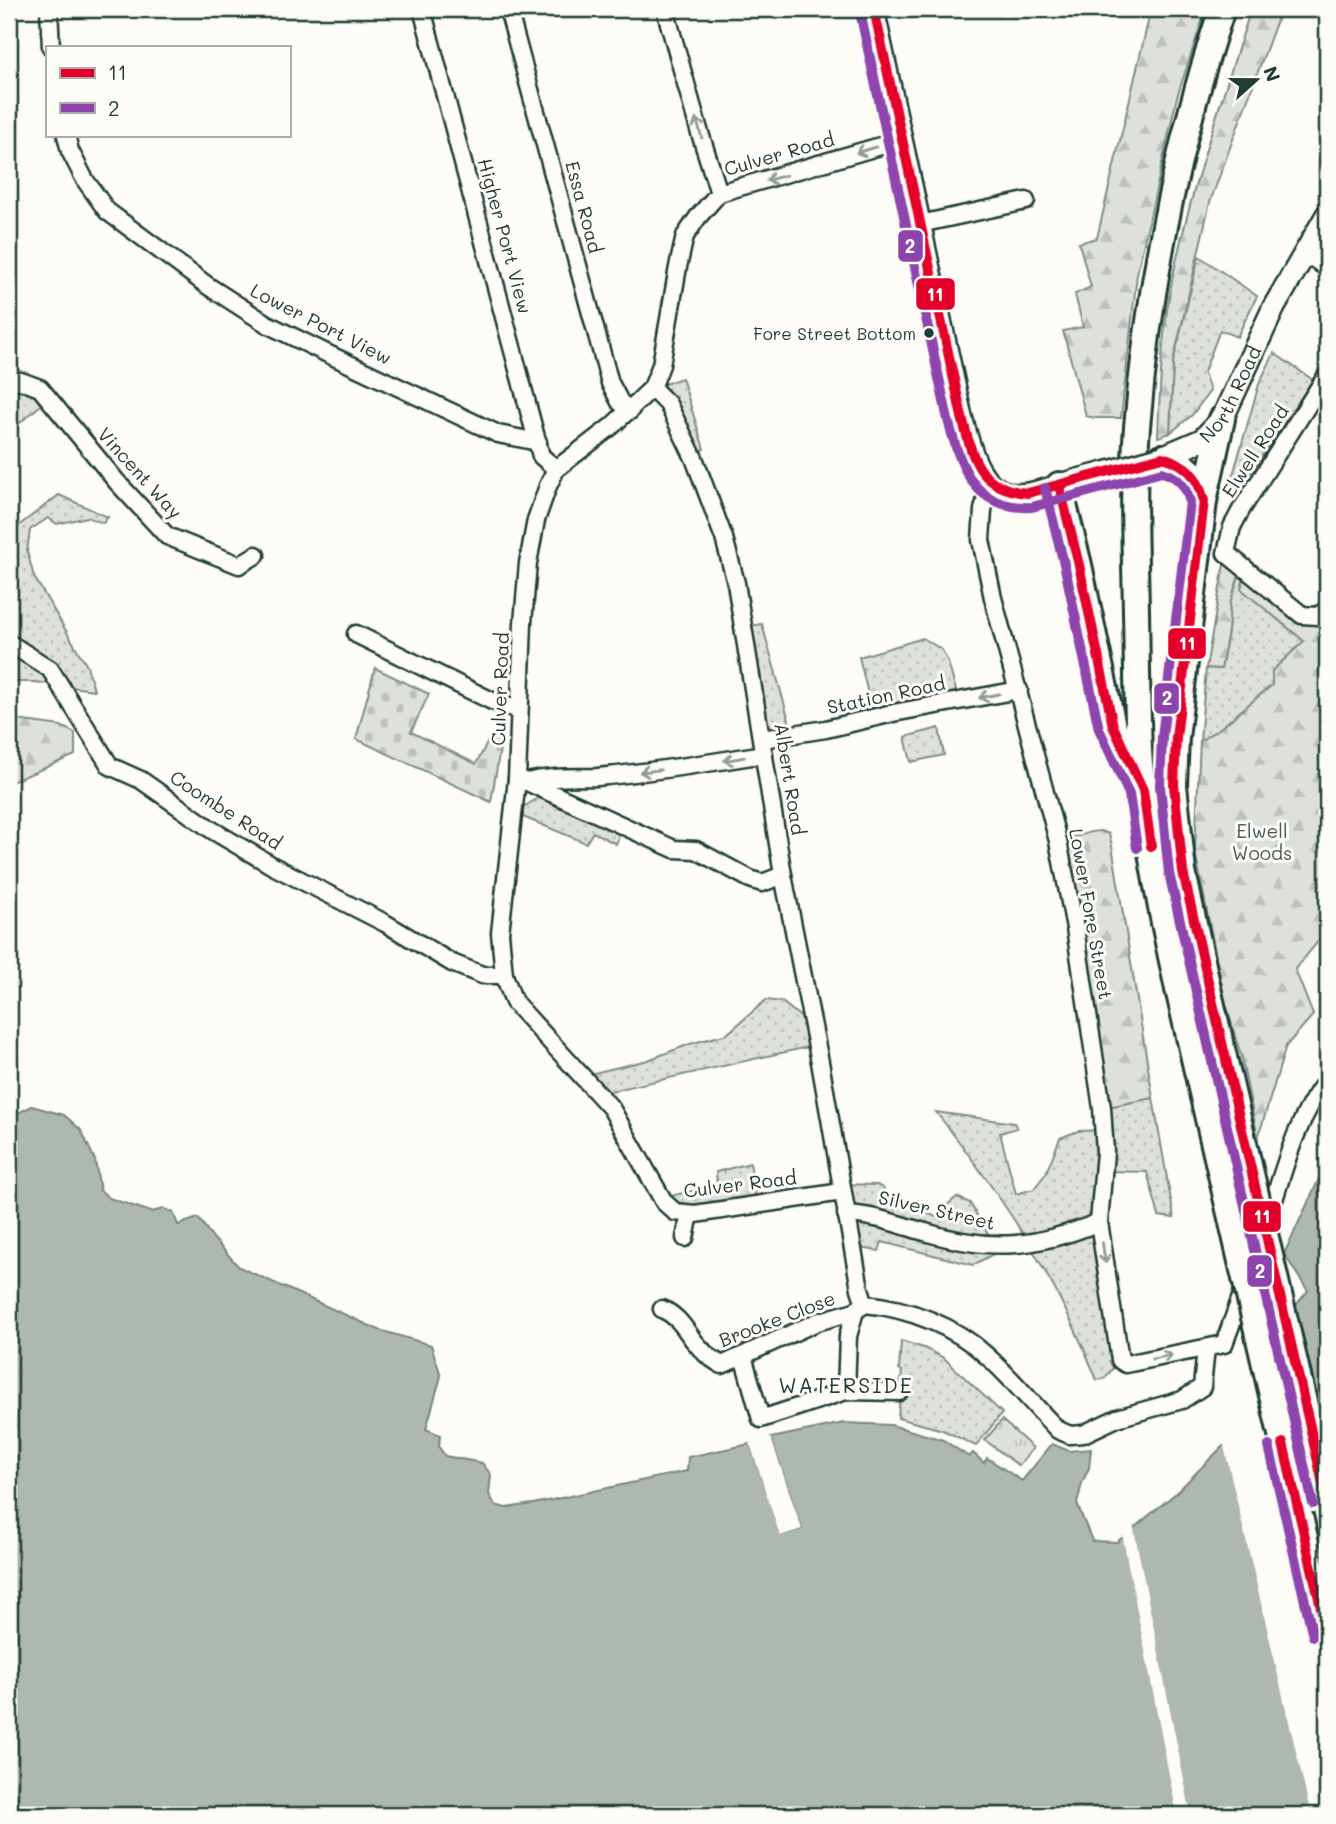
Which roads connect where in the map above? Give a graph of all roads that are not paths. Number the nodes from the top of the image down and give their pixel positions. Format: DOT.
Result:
graph roads {
  1 [pos="49,9"];
  2 [pos="422,9"];
  3 [pos="508,9"];
  4 [pos="665,9"];
  5 [pos="874,9"];
  6 [pos="1222,9"];
  7 [pos="51,46"];
  8 [pos="66,136"];
  9 [pos="901,140"];
  10 [pos="719,193"];
  11 [pos="1026,201"];
  12 [pos="1327,215"];
  13 [pos="920,224"];
  14 [pos="1305,253"];
  15 [pos="1327,268"];
  16 [pos="1327,375"];
  17 [pos="9,381"];
  18 [pos="652,388"];
  19 [pos="630,411"];
  20 [pos="1222,419"];
  21 [pos="538,442"];
  22 [pos="1162,457"];
  23 [pos="556,469"];
  24 [pos="990,483"];
  25 [pos="1059,485"];
  26 [pos="1204,501"];
  27 [pos="256,555"];
  28 [pos="1327,610"];
  29 [pos="356,634"];
  30 [pos="9,643"];
  31 [pos="1019,690"];
  32 [pos="519,710"];
  33 [pos="763,747"];
  34 [pos="522,780"];
  35 [pos="1143,790"];
  36 [pos="783,875"];
  37 [pos="504,975"];
  38 [pos="1327,1080"];
  39 [pos="842,1192"];
  40 [pos="690,1214"];
  41 [pos="846,1214"];
  42 [pos="1099,1222"];
  43 [pos="685,1238"];
  44 [pos="860,1307"];
  45 [pos="662,1309"];
  46 [pos="1206,1348"];
  47 [pos="743,1356"];
  48 [pos="846,1391"];
  49 [pos="899,1392"];
  50 [pos="1327,1501"];
  51 [pos="1327,1633"];
  1 -- 7 [label="street"];
  2 -- 21 [label="street, Higher Port View"];
  3 -- 19 [label="street, Essa Road"];
  10 -- 4 [label="street, one-way"];
  5 -- 9 [label="street"];
  6 -- 35 [label="highway"];
  8 -- 21 [label="street, Lower Port View"];
  9 -- 10 [label="street, Culver Road, one-way"];
  9 -- 13 [label="street"];
  10 -- 18 [label="street, Culver Road"];
  11 -- 13 [label="street"];
  12 -- 14 [label="main road, North Road"];
  13 -- 24 [label="street"];
  14 -- 15 [label="street"];
  14 -- 20 [label="main road, North Road"];
  16 -- 28 [label="street, Elwell Road"];
  17 -- 27 [label="street, Vincent Way"];
  18 -- 19 [label="street, Culver Road"];
  18 -- 33 [label="street, Albert Road"];
  19 -- 23 [label="street, Culver Road"];
  20 -- 22 [label="main road, North Road"];
  20 -- 26 [label="highway"];
  21 -- 23 [label="street, Higher Port View"];
  22 -- 25 [label="main road, North Road, bridge"];
  22 -- 26 [label="highway"];
  23 -- 32 [label="street, Culver Road"];
  24 -- 25 [label="street"];
  24 -- 31 [label="street, Lower Fore Street"];
  25 -- 35 [label="highway"];
  26 -- 50 [label="highway, bridge"];
  29 -- 32 [label="street"];
  30 -- 37 [label="street, Coombe Road"];
  31 -- 33 [label="street, Station Road, one-way"];
  31 -- 42 [label="street, Lower Fore Street"];
  32 -- 34 [label="street, Culver Road"];
  33 -- 34 [label="street, Station Road, one-way"];
  33 -- 36 [label="street, Albert Road"];
  34 -- 36 [label="street"];
  34 -- 37 [label="street, Culver Road"];
  35 -- 51 [label="highway, bridge"];
  36 -- 39 [label="street, Albert Road"];
  37 -- 40 [label="street, Culver Road"];
  38 -- 46 [label="street"];
  39 -- 40 [label="street, Culver Road"];
  39 -- 41 [label="street, Albert Road"];
  40 -- 43 [label="street"];
  41 -- 42 [label="street, Silver Street"];
  41 -- 44 [label="street, Albert Road"];
  42 -- 46 [label="street, Lower Fore Street, one-way"];
  44 -- 46 [label="street"];
  44 -- 47 [label="street, Brooke Close"];
  44 -- 48 [label="street"];
  45 -- 47 [label="street, Brooke Close"];
  47 -- 48 [label="street"];
  48 -- 49 [label="street"];
}
